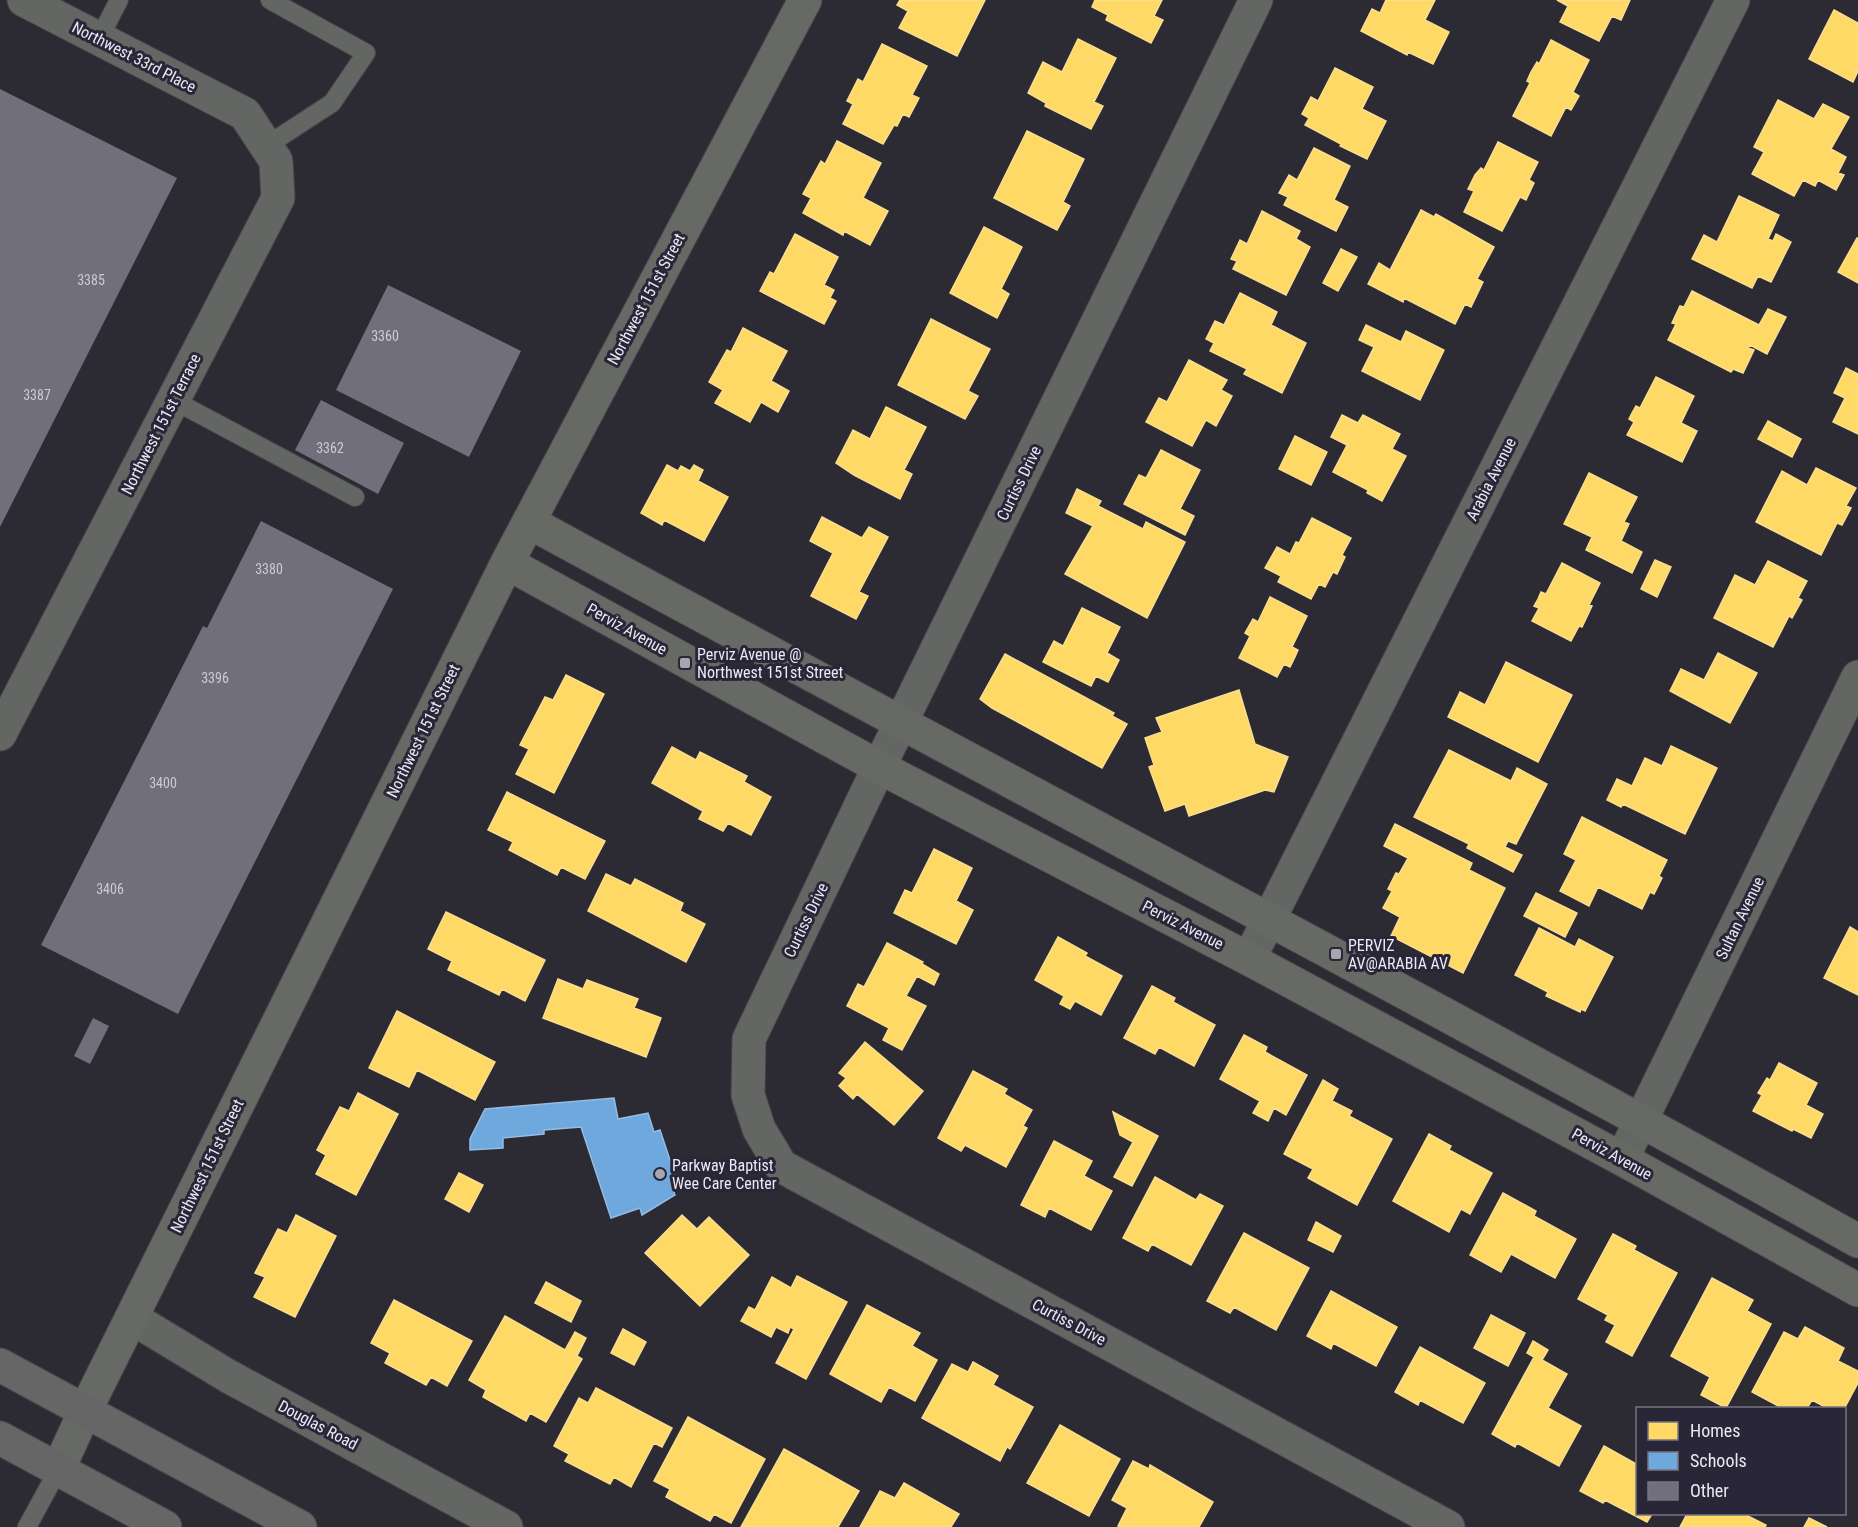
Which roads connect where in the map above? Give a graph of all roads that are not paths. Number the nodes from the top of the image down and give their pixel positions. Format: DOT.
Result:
graph roads {
  1 [pos="24,0"];
  2 [pos="119,0"];
  3 [pos="270,0"];
  4 [pos="805,0"];
  5 [pos="1256,0"];
  6 [pos="1733,0"];
  7 [pos="99,39"];
  8 [pos="244,114"];
  9 [pos="266,146"];
  10 [pos="173,400"];
  11 [pos="355,497"];
  12 [pos="529,522"];
  13 [pos="507,563"];
  14 [pos="1858,677"];
  15 [pos="8,699"];
  16 [pos="901,723"];
  17 [pos="0,734"];
  18 [pos="879,766"];
  19 [pos="1268,921"];
  20 [pos="1249,959"];
  21 [pos="1641,1120"];
  22 [pos="1622,1159"];
  23 [pos="1858,1241"];
  24 [pos="1858,1290"];
  25 [pos="132,1318"];
  26 [pos="0,1365"];
  27 [pos="85,1411"];
  28 [pos="0,1438"];
  29 [pos="58,1470"];
  30 [pos="27,1527"];
  31 [pos="165,1527"];
  32 [pos="300,1527"];
  33 [pos="506,1527"];
  34 [pos="1446,1527"];
  1 -- 7 [label="street, Northwest 33rd Place"];
  2 -- 7 [label="lane"];
  3 -- 9 [label="lane"];
  4 -- 12 [label="street, Northwest 151st Street"];
  5 -- 16 [label="street, Curtiss Drive"];
  6 -- 19 [label="street, Arabia Avenue"];
  7 -- 8 [label="street, Northwest 33rd Place"];
  8 -- 9 [label="street, Northwest 151st Terrace"];
  9 -- 10 [label="street, Northwest 151st Terrace"];
  10 -- 11 [label="lane"];
  10 -- 15 [label="street, Northwest 151st Terrace"];
  12 -- 13 [label="street, Northwest 151st Street"];
  12 -- 16 [label="street"];
  13 -- 18 [label="street, Perviz Avenue"];
  13 -- 25 [label="street, Northwest 151st Street"];
  14 -- 21 [label="street, Sultan Avenue"];
  15 -- 17 [label="street, Northwest 151st Terrace"];
  16 -- 18 [label="street, Curtiss Drive"];
  16 -- 19 [label="street"];
  18 -- 20 [label="street, Perviz Avenue"];
  18 -- 34 [label="street, Curtiss Drive"];
  19 -- 20 [label="street, Arabia Avenue"];
  19 -- 21 [label="street"];
  20 -- 22 [label="street, Perviz Avenue"];
  21 -- 22 [label="street, Sultan Avenue"];
  21 -- 23 [label="street"];
  22 -- 24 [label="street, Perviz Avenue"];
  25 -- 27 [label="street, Northwest 151st Street"];
  25 -- 33 [label="street, Douglas Road"];
  26 -- 27 [label="main road"];
  27 -- 29 [label="street, Northwest 151st Street"];
  27 -- 32 [label="main road"];
  28 -- 29 [label="main road"];
  29 -- 30 [label="lane"];
  29 -- 31 [label="main road"];
}
